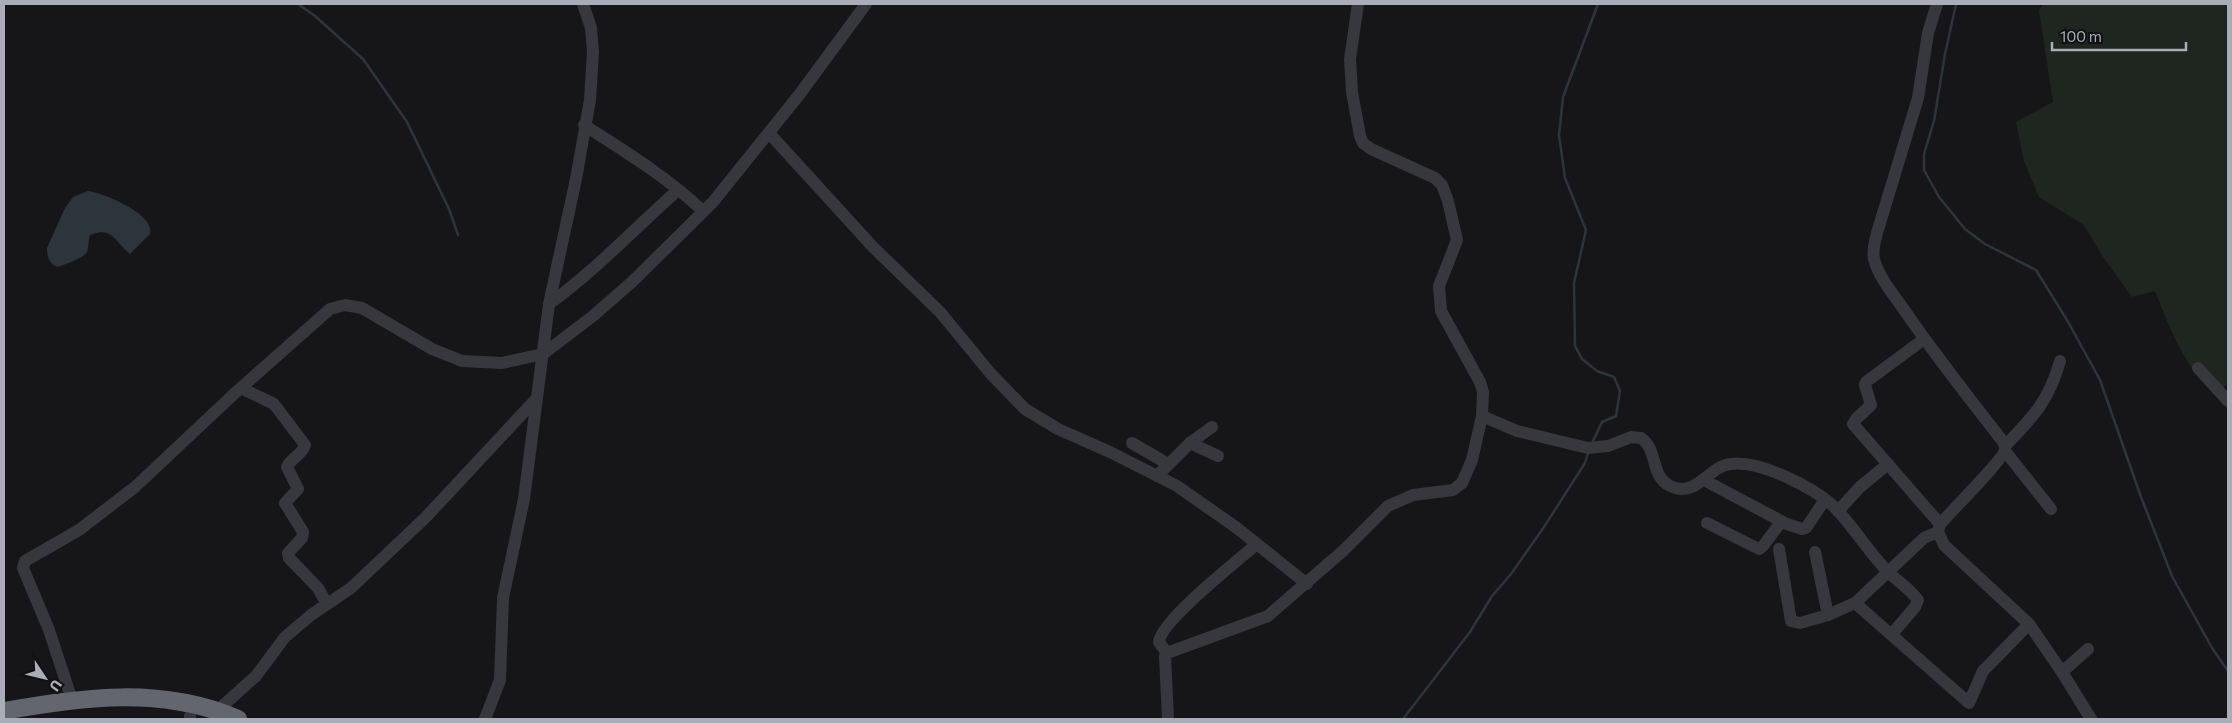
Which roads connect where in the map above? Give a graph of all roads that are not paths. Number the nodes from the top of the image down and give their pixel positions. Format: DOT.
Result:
graph roads {
  1 [pos="583,4"];
  2 [pos="866,4"];
  3 [pos="1358,4"];
  4 [pos="1938,4"];
  5 [pos="584,125"];
  6 [pos="769,133"];
  7 [pos="678,190"];
  8 [pos="703,212"];
  9 [pos="549,304"];
  10 [pos="1924,339"];
  11 [pos="543,354"];
  12 [pos="2060,361"];
  13 [pos="2198,368"];
  14 [pos="241,388"];
  15 [pos="537,398"];
  16 [pos="2228,401"];
  17 [pos="1482,416"];
  18 [pos="1212,426"];
  19 [pos="1132,443"];
  20 [pos="1190,443"];
  21 [pos="2005,449"];
  22 [pos="1218,456"];
  23 [pos="1168,464"];
  24 [pos="1888,464"];
  25 [pos="1157,476"];
  26 [pos="1704,480"];
  27 [pos="1824,501"];
  28 [pos="2051,509"];
  29 [pos="1838,511"];
  30 [pos="1783,522"];
  31 [pos="1707,523"];
  32 [pos="1939,528"];
  33 [pos="1257,544"];
  34 [pos="1779,549"];
  35 [pos="1815,552"];
  36 [pos="1887,571"];
  37 [pos="1307,584"];
  38 [pos="1855,603"];
  39 [pos="327,604"];
  40 [pos="1828,615"];
  41 [pos="2029,624"];
  42 [pos="1892,634"];
  43 [pos="2088,649"];
  44 [pos="1167,652"];
  45 [pos="2062,672"];
  46 [pos="72,700"];
  47 [pos="218,710"];
  48 [pos="4,711"];
  49 [pos="194,718"];
  50 [pos="19,719"];
  51 [pos="238,719"];
  52 [pos="485,719"];
  53 [pos="1168,719"];
  54 [pos="2091,719"];
  1 -- 5 [label="street"];
  2 -- 6 [label="street"];
  3 -- 17 [label="street"];
  4 -- 10 [label="street"];
  5 -- 7 [label="street"];
  5 -- 9 [label="street"];
  6 -- 8 [label="street"];
  6 -- 25 [label="street"];
  7 -- 8 [label="street"];
  7 -- 9 [label="street"];
  8 -- 11 [label="street"];
  9 -- 11 [label="street"];
  10 -- 21 [label="street"];
  10 -- 24 [label="street"];
  11 -- 14 [label="street"];
  11 -- 15 [label="street"];
  12 -- 21 [label="street"];
  13 -- 16 [label="street"];
  14 -- 39 [label="street"];
  14 -- 46 [label="street"];
  15 -- 39 [label="street"];
  15 -- 52 [label="street"];
  17 -- 26 [label="street"];
  17 -- 37 [label="street"];
  18 -- 20 [label="street"];
  19 -- 23 [label="street"];
  20 -- 22 [label="street"];
  20 -- 23 [label="street"];
  21 -- 28 [label="street"];
  21 -- 32 [label="street"];
  23 -- 25 [label="street"];
  24 -- 29 [label="street"];
  24 -- 32 [label="street"];
  25 -- 33 [label="street"];
  26 -- 27 [label="street"];
  26 -- 30 [label="street"];
  27 -- 29 [label="street"];
  27 -- 30 [label="street"];
  29 -- 36 [label="street"];
  30 -- 31 [label="street"];
  32 -- 36 [label="street"];
  32 -- 41 [label="street"];
  33 -- 37 [label="street"];
  33 -- 44 [label="street"];
  34 -- 40 [label="street"];
  35 -- 40 [label="street"];
  36 -- 38 [label="street"];
  36 -- 42 [label="street"];
  37 -- 44 [label="street"];
  38 -- 40 [label="street"];
  38 -- 42 [label="street"];
  39 -- 47 [label="street"];
  41 -- 42 [label="street"];
  41 -- 45 [label="street"];
  43 -- 45 [label="street"];
  44 -- 53 [label="street"];
  45 -- 54 [label="street"];
  46 -- 47 [label="highway"];
  46 -- 48 [label="highway"];
  47 -- 51 [label="highway"];
  49 -- 50 [label="highway"];
}
